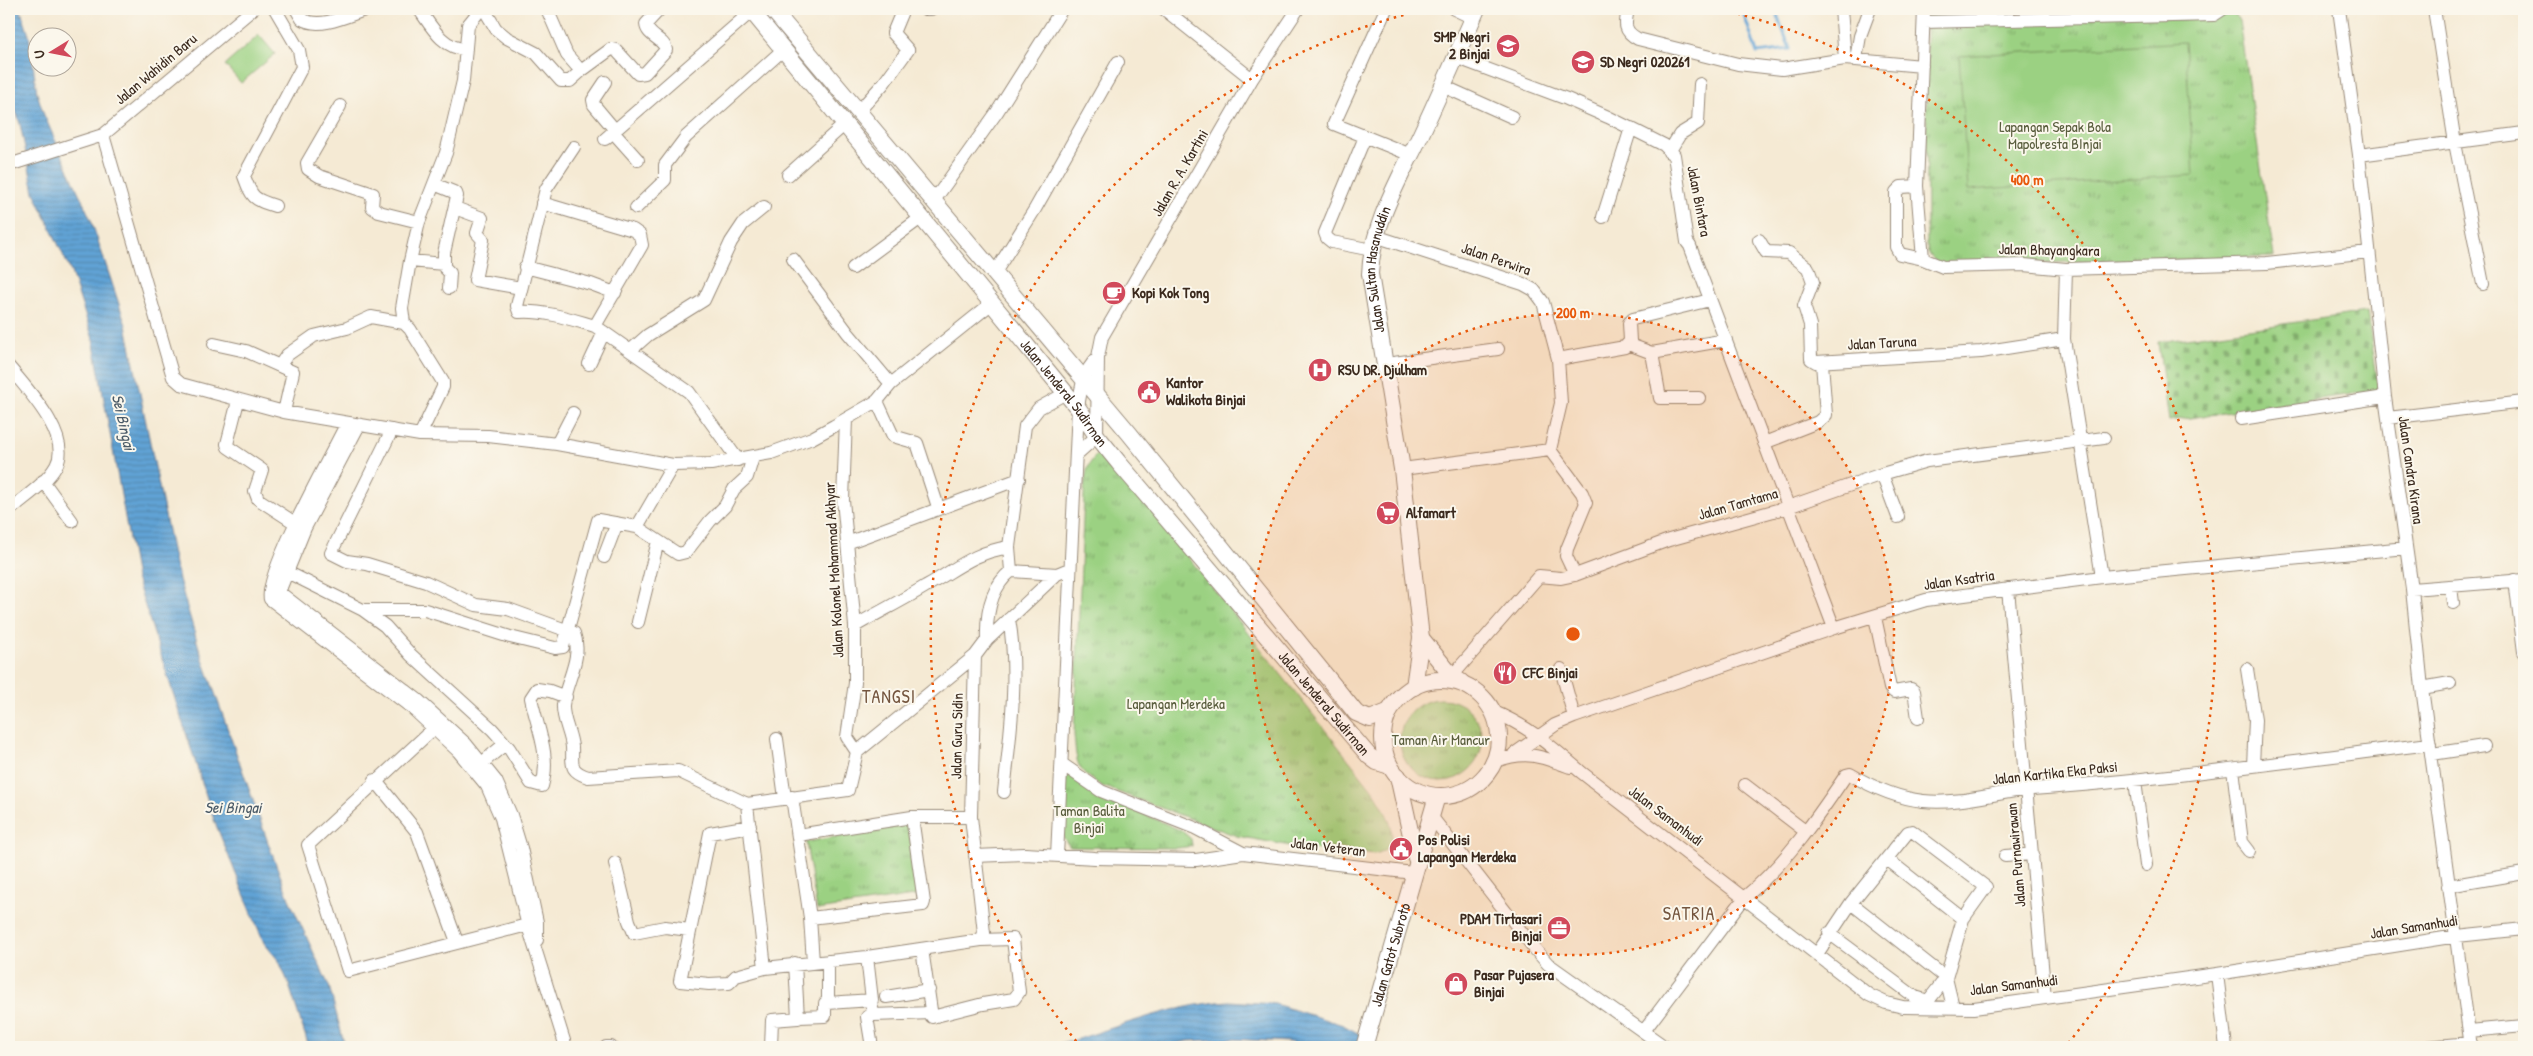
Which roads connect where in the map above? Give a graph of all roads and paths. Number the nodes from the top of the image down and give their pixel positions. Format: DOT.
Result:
graph roads {
  1 [pos="253,9"];
  2 [pos="275,9"];
  3 [pos="296,9"];
  4 [pos="367,9"];
  5 [pos="418,9"];
  6 [pos="482,9"];
  7 [pos="546,9"];
  8 [pos="660,9"];
  9 [pos="772,9"];
  10 [pos="903,9"];
  11 [pos="925,9"];
  12 [pos="931,9"];
  13 [pos="1062,9"];
  14 [pos="1298,9"];
  15 [pos="1386,9"];
  16 [pos="1454,9"];
  17 [pos="1628,9"];
  18 [pos="1840,9"];
  19 [pos="1870,9"];
  20 [pos="1924,9"];
  21 [pos="2223,9"];
  22 [pos="2339,9"];
  23 [pos="2434,9"];
  24 [pos="751,10"];
  25 [pos="1168,10"];
  26 [pos="1475,13"];
  27 [pos="1924,22"];
  28 [pos="466,49"];
  29 [pos="784,49"];
  30 [pos="1455,57"];
  31 [pos="1851,59"];
  32 [pos="1118,62"];
  33 [pos="1922,66"];
  34 [pos="581,71"];
  35 [pos="1252,79"];
  36 [pos="605,82"];
  37 [pos="1700,84"];
  38 [pos="1443,86"];
  39 [pos="340,106"];
  40 [pos="858,112"];
  41 [pos="1512,117"];
  42 [pos="845,124"];
  43 [pos="1630,128"];
  44 [pos="874,132"];
  45 [pos="611,133"];
  46 [pos="2524,133"];
  47 [pos="97,137"];
  48 [pos="1365,137"];
  49 [pos="2455,143"];
  50 [pos="862,145"];
  51 [pos="574,147"];
  52 [pos="1669,152"];
  53 [pos="1411,155"];
  54 [pos="2359,155"];
  55 [pos="638,160"];
  56 [pos="10,165"];
  57 [pos="788,175"];
  58 [pos="434,184"];
  59 [pos="1917,186"];
  60 [pos="925,192"];
  61 [pos="542,203"];
  62 [pos="275,206"];
  63 [pos="764,207"];
  64 [pos="455,208"];
  65 [pos="636,208"];
  66 [pos="922,217"];
  67 [pos="1603,217"];
  68 [pos="419,222"];
  69 [pos="1759,240"];
  70 [pos="1374,243"];
  71 [pos="2368,252"];
  72 [pos="794,259"];
  73 [pos="1923,259"];
  74 [pos="410,261"];
  75 [pos="444,264"];
  76 [pos="525,267"];
  77 [pos="853,268"];
  78 [pos="2066,269"];
  79 [pos="994,274"];
  80 [pos="2483,284"];
  81 [pos="448,288"];
  82 [pos="521,288"];
  83 [pos="615,293"];
  84 [pos="1710,300"];
  85 [pos="992,303"];
  86 [pos="404,322"];
  87 [pos="599,329"];
  88 [pos="2064,339"];
  89 [pos="1726,340"];
  90 [pos="214,344"];
  91 [pos="1628,344"];
  92 [pos="1498,349"];
  93 [pos="631,350"];
  94 [pos="1652,353"];
  95 [pos="1098,356"];
  96 [pos="1558,358"];
  97 [pos="1822,363"];
  98 [pos="589,364"];
  99 [pos="1386,364"];
  100 [pos="280,365"];
  101 [pos="9,366"];
  102 [pos="1082,379"];
  103 [pos="891,384"];
  104 [pos="1066,393"];
  105 [pos="2385,397"];
  106 [pos="1099,398"];
  107 [pos="1699,398"];
  108 [pos="238,401"];
  109 [pos="877,401"];
  110 [pos="2524,402"];
  111 [pos="1078,408"];
  112 [pos="284,412"];
  113 [pos="573,413"];
  114 [pos="2388,418"];
  115 [pos="846,419"];
  116 [pos="2241,419"];
  117 [pos="353,424"];
  118 [pos="392,430"];
  119 [pos="420,435"];
  120 [pos="1097,436"];
  121 [pos="2104,438"];
  122 [pos="2079,441"];
  123 [pos="1764,443"];
  124 [pos="557,444"];
  125 [pos="1550,450"];
  126 [pos="1078,453"];
  127 [pos="753,457"];
  128 [pos="738,460"];
  129 [pos="673,465"];
  130 [pos="1402,468"];
  131 [pos="1882,474"];
  132 [pos="1019,479"];
  133 [pos="43,481"];
  134 [pos="1788,507"];
  135 [pos="938,508"];
  136 [pos="1190,508"];
  137 [pos="9,511"];
  138 [pos="1898,517"];
  139 [pos="72,521"];
  140 [pos="295,523"];
  141 [pos="616,523"];
  142 [pos="1170,523"];
  143 [pos="637,526"];
  144 [pos="658,541"];
  145 [pos="847,543"];
  146 [pos="1009,547"];
  147 [pos="2406,548"];
  148 [pos="604,557"];
  149 [pos="1069,569"];
  150 [pos="1011,571"];
  151 [pos="286,572"];
  152 [pos="1057,574"];
  153 [pos="1575,575"];
  154 [pos="2102,577"];
  155 [pos="2520,580"];
  156 [pos="2451,587"];
  157 [pos="2008,589"];
  158 [pos="2412,589"];
  159 [pos="274,593"];
  160 [pos="2453,603"];
  161 [pos="363,610"];
  162 [pos="1875,617"];
  163 [pos="1009,619"];
  164 [pos="638,622"];
  165 [pos="855,626"];
  166 [pos="1834,628"];
  167 [pos="568,630"];
  168 [pos="1421,638"];
  169 [pos="987,640"];
  170 [pos="2524,652"];
  171 [pos="975,656"];
  172 [pos="1561,669"];
  173 [pos="2247,669"];
  174 [pos="1452,676"];
  175 [pos="2450,683"];
  176 [pos="1414,687"];
  177 [pos="1469,687"];
  178 [pos="2422,688"];
  179 [pos="566,697"];
  180 [pos="1390,711"];
  181 [pos="1492,711"];
  182 [pos="1574,717"];
  183 [pos="1918,718"];
  184 [pos="435,724"];
  185 [pos="1538,736"];
  186 [pos="776,739"];
  187 [pos="505,744"];
  188 [pos="2484,746"];
  189 [pos="2431,749"];
  190 [pos="857,752"];
  191 [pos="1514,754"];
  192 [pos="1496,761"];
  193 [pos="482,763"];
  194 [pos="1062,764"];
  195 [pos="2253,766"];
  196 [pos="2233,768"];
  197 [pos="1394,771"];
  198 [pos="1581,772"];
  199 [pos="376,780"];
  200 [pos="2135,781"];
  201 [pos="1745,785"];
  202 [pos="2026,790"];
  203 [pos="1004,792"];
  204 [pos="1437,796"];
  205 [pos="788,798"];
  206 [pos="747,804"];
  207 [pos="1431,816"];
  208 [pos="912,817"];
  209 [pos="971,817"];
  210 [pos="750,826"];
  211 [pos="1806,831"];
  212 [pos="798,835"];
  213 [pos="2249,851"];
  214 [pos="1243,853"];
  215 [pos="2033,854"];
  216 [pos="975,856"];
  217 [pos="1057,856"];
  218 [pos="2005,856"];
  219 [pos="1887,859"];
  220 [pos="615,863"];
  221 [pos="2146,865"];
  222 [pos="1415,867"];
  223 [pos="2524,873"];
  224 [pos="2448,886"];
  225 [pos="1745,897"];
  226 [pos="1851,902"];
  227 [pos="810,918"];
  228 [pos="1963,919"];
  229 [pos="533,924"];
  230 [pos="2524,929"];
  231 [pos="690,930"];
  232 [pos="1829,934"];
  233 [pos="2457,936"];
  234 [pos="981,940"];
  235 [pos="457,942"];
  236 [pos="922,949"];
  237 [pos="1817,954"];
  238 [pos="867,957"];
  239 [pos="828,961"];
  240 [pos="814,962"];
  241 [pos="795,964"];
  242 [pos="765,968"];
  243 [pos="2218,974"];
  244 [pos="1946,978"];
  245 [pos="928,990"];
  246 [pos="1907,991"];
  247 [pos="886,997"];
  248 [pos="2045,998"];
  249 [pos="871,1000"];
  250 [pos="828,1003"];
  251 [pos="1903,1007"];
  252 [pos="1953,1007"];
  253 [pos="932,1013"];
  254 [pos="873,1015"];
  255 [pos="798,1017"];
  256 [pos="2524,1026"];
  257 [pos="1644,1031"];
  258 [pos="2470,1041"];
  259 [pos="566,1047"];
  260 [pos="606,1047"];
  261 [pos="611,1047"];
  262 [pos="771,1047"];
  263 [pos="872,1047"];
  264 [pos="1364,1047"];
  265 [pos="1665,1047"];
  266 [pos="2226,1047"];
  267 [pos="2426,1047"];
  1 -- 47 [label="street, Jalan Wahidin Baru"];
  2 -- 62 [label="street"];
  3 -- 4 [label="street"];
  5 -- 28 [label="street"];
  6 -- 28 [label="street"];
  6 -- 34 [label="street"];
  7 -- 34 [label="street"];
  8 -- 34 [label="street"];
  9 -- 40 [label="main road, Jalan Jenderal Sudirman"];
  10 -- 40 [label="street"];
  11 -- 12 [label="street"];
  13 -- 60 [label="street"];
  14 -- 35 [label="street, Jalan R. A. Kartini"];
  15 -- 48 [label="street"];
  16 -- 26 [label="street"];
  17 -- 31 [label="street"];
  18 -- 31 [label="street"];
  19 -- 31 [label="street"];
  20 -- 27 [label="street"];
  21 -- 27 [label="street"];
  22 -- 54 [label="street, Jalan Candra Kirana"];
  23 -- 49 [label="street"];
  24 -- 29 [label="main road, Jalan Jenderal Sudirman"];
  24 -- 45 [label="street"];
  25 -- 35 [label="street"];
  26 -- 30 [label="main road, Jalan Sultan Hasanuddin"];
  27 -- 33 [label="street"];
  28 -- 58 [label="street"];
  29 -- 42 [label="main road, Jalan Jenderal Sudirman"];
  29 -- 65 [label="street"];
  30 -- 38 [label="main road, Jalan Sultan Hasanuddin"];
  30 -- 43 [label="street, Jalan Bintara"];
  31 -- 33 [label="street"];
  32 -- 79 [label="street"];
  33 -- 59 [label="street"];
  35 -- 95 [label="street, Jalan R. A. Kartini"];
  36 -- 45 [label="street"];
  37 -- 52 [label="street"];
  38 -- 41 [label="street"];
  38 -- 53 [label="main road, Jalan Sultan Hasanuddin"];
  39 -- 68 [label="street"];
  40 -- 44 [label="main road, Jalan Jenderal Sudirman"];
  42 -- 50 [label="main road, Jalan Jenderal Sudirman"];
  42 -- 57 [label="street"];
  43 -- 52 [label="street, Jalan Bintara"];
  43 -- 67 [label="street"];
  44 -- 50 [label="main road"];
  44 -- 60 [label="main road, Jalan Jenderal Sudirman"];
  45 -- 55 [label="street"];
  46 -- 49 [label="street"];
  47 -- 56 [label="street"];
  47 -- 108 [label="street"];
  48 -- 53 [label="street"];
  48 -- 70 [label="street, Jalan Perwira"];
  49 -- 54 [label="street"];
  49 -- 80 [label="street"];
  50 -- 66 [label="main road, Jalan Jenderal Sudirman"];
  51 -- 61 [label="street"];
  52 -- 84 [label="street, Jalan Bintara"];
  53 -- 70 [label="main road, Jalan Sultan Hasanuddin"];
  54 -- 71 [label="street, Jalan Candra Kirana"];
  58 -- 64 [label="street"];
  58 -- 68 [label="street"];
  59 -- 73 [label="street"];
  59 -- 73 [label="street, Jalan Bhayangkara"];
  60 -- 79 [label="main road, Jalan Jenderal Sudirman"];
  61 -- 76 [label="street"];
  61 -- 83 [label="street"];
  63 -- 93 [label="street"];
  64 -- 75 [label="street"];
  64 -- 82 [label="street"];
  66 -- 77 [label="street"];
  66 -- 85 [label="main road, Jalan Jenderal Sudirman"];
  68 -- 74 [label="street"];
  69 -- 97 [label="street"];
  70 -- 96 [label="street, Jalan Perwira"];
  70 -- 99 [label="main road, Jalan Sultan Hasanuddin"];
  71 -- 78 [label="street, Jalan Bhayangkara"];
  71 -- 105 [label="street, Jalan Candra Kirana"];
  72 -- 103 [label="street"];
  73 -- 78 [label="street, Jalan Bhayangkara"];
  74 -- 75 [label="street"];
  74 -- 86 [label="street"];
  75 -- 81 [label="street"];
  76 -- 82 [label="street"];
  76 -- 83 [label="street"];
  78 -- 88 [label="street"];
  79 -- 102 [label="main road, Jalan Jenderal Sudirman"];
  82 -- 87 [label="street"];
  83 -- 87 [label="street"];
  84 -- 89 [label="street, Jalan Bintara"];
  84 -- 91 [label="street"];
  85 -- 103 [label="street"];
  85 -- 104 [label="main road, Jalan Jenderal Sudirman"];
  86 -- 100 [label="street"];
  86 -- 119 [label="street"];
  87 -- 93 [label="street"];
  87 -- 98 [label="street"];
  88 -- 97 [label="street, Jalan Taruna"];
  88 -- 122 [label="street"];
  89 -- 94 [label="street"];
  89 -- 123 [label="street, Jalan Bintara"];
  90 -- 100 [label="street"];
  91 -- 94 [label="street"];
  91 -- 96 [label="street"];
  92 -- 99 [label="street"];
  93 -- 128 [label="street"];
  94 -- 107 [label="street"];
  95 -- 102 [label="street, Jalan R. A. Kartini"];
  95 -- 106 [label="street, Jalan R. A. Kartini"];
  96 -- 125 [label="street, Jalan Perwira"];
  97 -- 123 [label="street"];
  99 -- 130 [label="main road, Jalan Sultan Hasanuddin"];
  100 -- 112 [label="street"];
  101 -- 133 [label="street"];
  102 -- 106 [label="main road, Jalan Jenderal Sudirman"];
  102 -- 111 [label="street, Jalan R. A. Kartini"];
  103 -- 109 [label="street"];
  104 -- 111 [label="main road, Jalan Jenderal Sudirman"];
  104 -- 132 [label="street"];
  105 -- 114 [label="street, Jalan Candra Kirana"];
  105 -- 116 [label="street"];
  106 -- 120 [label="street, Jalan R. A. Kartini"];
  106 -- 136 [label="main road, Jalan Jenderal Sudirman"];
  108 -- 112 [label="street"];
  108 -- 140 [label="street"];
  109 -- 115 [label="street"];
  109 -- 135 [label="street"];
  110 -- 114 [label="street"];
  111 -- 120 [label="main road, Jalan Jenderal Sudirman"];
  111 -- 126 [label="street, Jalan R. A. Kartini"];
  112 -- 117 [label="street"];
  113 -- 124 [label="street"];
  114 -- 147 [label="street, Jalan Candra Kirana"];
  115 -- 127 [label="street"];
  115 -- 145 [label="street, Jalan Kolonel Mohammad Akhyar"];
  117 -- 118 [label="street"];
  117 -- 140 [label="street"];
  117 -- 151 [label="street"];
  118 -- 119 [label="street"];
  118 -- 167 [label="street"];
  119 -- 124 [label="street"];
  120 -- 126 [label="street"];
  120 -- 142 [label="main road, Jalan Jenderal Sudirman"];
  121 -- 122 [label="street, Jalan Tamtama"];
  122 -- 131 [label="street, Jalan Tamtama"];
  122 -- 154 [label="street"];
  123 -- 134 [label="street, Jalan Bintara"];
  124 -- 129 [label="street"];
  125 -- 130 [label="street"];
  125 -- 153 [label="street"];
  126 -- 149 [label="street, Jalan R. A. Kartini"];
  127 -- 128 [label="street"];
  127 -- 144 [label="street"];
  128 -- 129 [label="street"];
  129 -- 143 [label="street"];
  130 -- 168 [label="main road, Jalan Sultan Hasanuddin"];
  131 -- 134 [label="street, Jalan Tamtama"];
  131 -- 138 [label="street"];
  132 -- 135 [label="street"];
  132 -- 146 [label="street"];
  133 -- 137 [label="street"];
  133 -- 139 [label="street"];
  134 -- 153 [label="street, Jalan Tamtama"];
  134 -- 166 [label="street, Jalan Bintara"];
  135 -- 145 [label="street"];
  136 -- 142 [label="main road"];
  136 -- 180 [label="main road, Jalan Jenderal Sudirman"];
  140 -- 159 [label="street"];
  141 -- 143 [label="street"];
  141 -- 148 [label="street"];
  141 -- 167 [label="street"];
  142 -- 197 [label="main road, Jalan Jenderal Sudirman"];
  143 -- 144 [label="street"];
  144 -- 164 [label="street"];
  145 -- 165 [label="street, Jalan Kolonel Mohammad Akhyar"];
  146 -- 150 [label="street"];
  146 -- 165 [label="street"];
  147 -- 154 [label="street, Jalan Ksatria"];
  147 -- 158 [label="street, Jalan Candra Kirana"];
  149 -- 152 [label="street"];
  149 -- 194 [label="street, Jalan R. A. Kartini"];
  150 -- 152 [label="street"];
  150 -- 169 [label="street"];
  151 -- 159 [label="street"];
  151 -- 161 [label="street"];
  152 -- 163 [label="street"];
  153 -- 174 [label="street, Jalan Tamtama"];
  154 -- 157 [label="street, Jalan Ksatria"];
  155 -- 156 [label="street"];
  155 -- 170 [label="street"];
  156 -- 158 [label="street"];
  156 -- 160 [label="street"];
  157 -- 162 [label="street, Jalan Ksatria"];
  157 -- 202 [label="street, Jalan Purnawirawan"];
  158 -- 178 [label="street, Jalan Candra Kirana"];
  159 -- 184 [label="street"];
  161 -- 167 [label="street"];
  161 -- 187 [label="street"];
  162 -- 166 [label="street, Jalan Ksatria"];
  162 -- 183 [label="street"];
  163 -- 169 [label="street"];
  163 -- 203 [label="street"];
  165 -- 190 [label="street, Jalan Kolonel Mohammad Akhyar"];
  166 -- 182 [label="street, Jalan Ksatria"];
  167 -- 179 [label="street"];
  168 -- 174 [label="main road"];
  168 -- 176 [label="main road, Jalan Sultan Hasanuddin"];
  169 -- 171 [label="street"];
  171 -- 190 [label="street"];
  171 -- 209 [label="street, Jalan Guru Sidin"];
  172 -- 182 [label="street"];
  173 -- 195 [label="street"];
  174 -- 177 [label="main road"];
  175 -- 178 [label="street"];
  176 -- 177 [label="main road"];
  176 -- 180 [label="main road"];
  177 -- 181 [label="main road"];
  178 -- 189 [label="street, Jalan Candra Kirana"];
  179 -- 187 [label="street"];
  179 -- 206 [label="street"];
  180 -- 197 [label="main road"];
  181 -- 185 [label="street, Jalan Samanhudi"];
  181 -- 192 [label="main road"];
  182 -- 185 [label="street, Jalan Ksatria"];
  184 -- 193 [label="street"];
  184 -- 199 [label="street"];
  184 -- 229 [label="street"];
  185 -- 191 [label="street, Jalan Ksatria"];
  185 -- 198 [label="street, Jalan Samanhudi"];
  186 -- 205 [label="street"];
  187 -- 193 [label="street"];
  188 -- 189 [label="street, Jalan Kartika Eka Paksi"];
  189 -- 195 [label="street, Jalan Kartika Eka Paksi"];
  189 -- 224 [label="street, Jalan Candra Kirana"];
  190 -- 205 [label="street"];
  191 -- 192 [label="street, Jalan Samanhudi"];
  191 -- 198 [label="street, Jalan Samanhudi"];
  192 -- 204 [label="main road"];
  193 -- 229 [label="street"];
  194 -- 214 [label="street"];
  194 -- 217 [label="street, Jalan R. A. Kartini"];
  195 -- 196 [label="street, Jalan Kartika Eka Paksi"];
  196 -- 200 [label="street, Jalan Kartika Eka Paksi"];
  196 -- 213 [label="street"];
  197 -- 204 [label="main road"];
  197 -- 222 [label="main road, Jalan Gatot Subroto"];
  198 -- 225 [label="street, Jalan Samanhudi"];
  199 -- 235 [label="street"];
  199 -- 235 [label="street"];
  200 -- 202 [label="street, Jalan Kartika Eka Paksi"];
  200 -- 221 [label="street"];
  201 -- 211 [label="street"];
  202 -- 211 [label="street, Jalan Kartika Eka Paksi"];
  202 -- 215 [label="street, Jalan Purnawirawan"];
  204 -- 207 [label="main road, Jalan Gatot Subroto"];
  205 -- 206 [label="street"];
  205 -- 212 [label="street"];
  206 -- 210 [label="street"];
  207 -- 222 [label="main road, Jalan Gatot Subroto"];
  207 -- 257 [label="street"];
  208 -- 209 [label="street"];
  208 -- 212 [label="street"];
  208 -- 227 [label="street"];
  209 -- 216 [label="street, Jalan Guru Sidin"];
  210 -- 231 [label="street"];
  210 -- 242 [label="street"];
  211 -- 225 [label="street, Jalan Kartika Eka Paksi"];
  212 -- 227 [label="street"];
  214 -- 217 [label="street"];
  214 -- 222 [label="street, Jalan Veteran"];
  215 -- 218 [label="street"];
  215 -- 248 [label="street, Jalan Purnawirawan"];
  216 -- 217 [label="street"];
  216 -- 234 [label="street, Jalan Guru Sidin"];
  219 -- 226 [label="street"];
  219 -- 228 [label="street"];
  219 -- 228 [label="street"];
  220 -- 231 [label="street"];
  222 -- 264 [label="main road, Jalan Gatot Subroto"];
  223 -- 224 [label="street"];
  224 -- 233 [label="street, Jalan Candra Kirana"];
  225 -- 237 [label="street, Jalan Samanhudi"];
  225 -- 257 [label="street, Jalan Kartika Eka Paksi"];
  226 -- 232 [label="street"];
  226 -- 244 [label="street"];
  227 -- 240 [label="street"];
  228 -- 244 [label="street"];
  229 -- 235 [label="street"];
  229 -- 259 [label="street"];
  230 -- 233 [label="street, Jalan Samanhudi"];
  231 -- 242 [label="street"];
  232 -- 237 [label="street"];
  232 -- 246 [label="street"];
  233 -- 243 [label="street, Jalan Samanhudi"];
  233 -- 258 [label="street, Jalan Candra Kirana"];
  234 -- 236 [label="street"];
  234 -- 253 [label="street"];
  236 -- 238 [label="street"];
  236 -- 245 [label="street"];
  237 -- 251 [label="street, Jalan Samanhudi"];
  238 -- 239 [label="street"];
  238 -- 249 [label="street"];
  239 -- 240 [label="street"];
  239 -- 250 [label="street"];
  240 -- 241 [label="street"];
  241 -- 242 [label="street"];
  241 -- 255 [label="street"];
  243 -- 248 [label="street, Jalan Samanhudi"];
  243 -- 266 [label="street"];
  244 -- 246 [label="street"];
  244 -- 252 [label="street"];
  245 -- 247 [label="street"];
  245 -- 253 [label="street"];
  246 -- 251 [label="street"];
  248 -- 252 [label="street, Jalan Samanhudi"];
  249 -- 250 [label="street"];
  249 -- 254 [label="street"];
  250 -- 255 [label="street"];
  251 -- 252 [label="street, Jalan Samanhudi"];
  253 -- 254 [label="street"];
  254 -- 263 [label="street"];
  255 -- 262 [label="street"];
  256 -- 258 [label="street"];
  257 -- 265 [label="street"];
  258 -- 267 [label="street"];
  260 -- 261 [label="street"];
}
